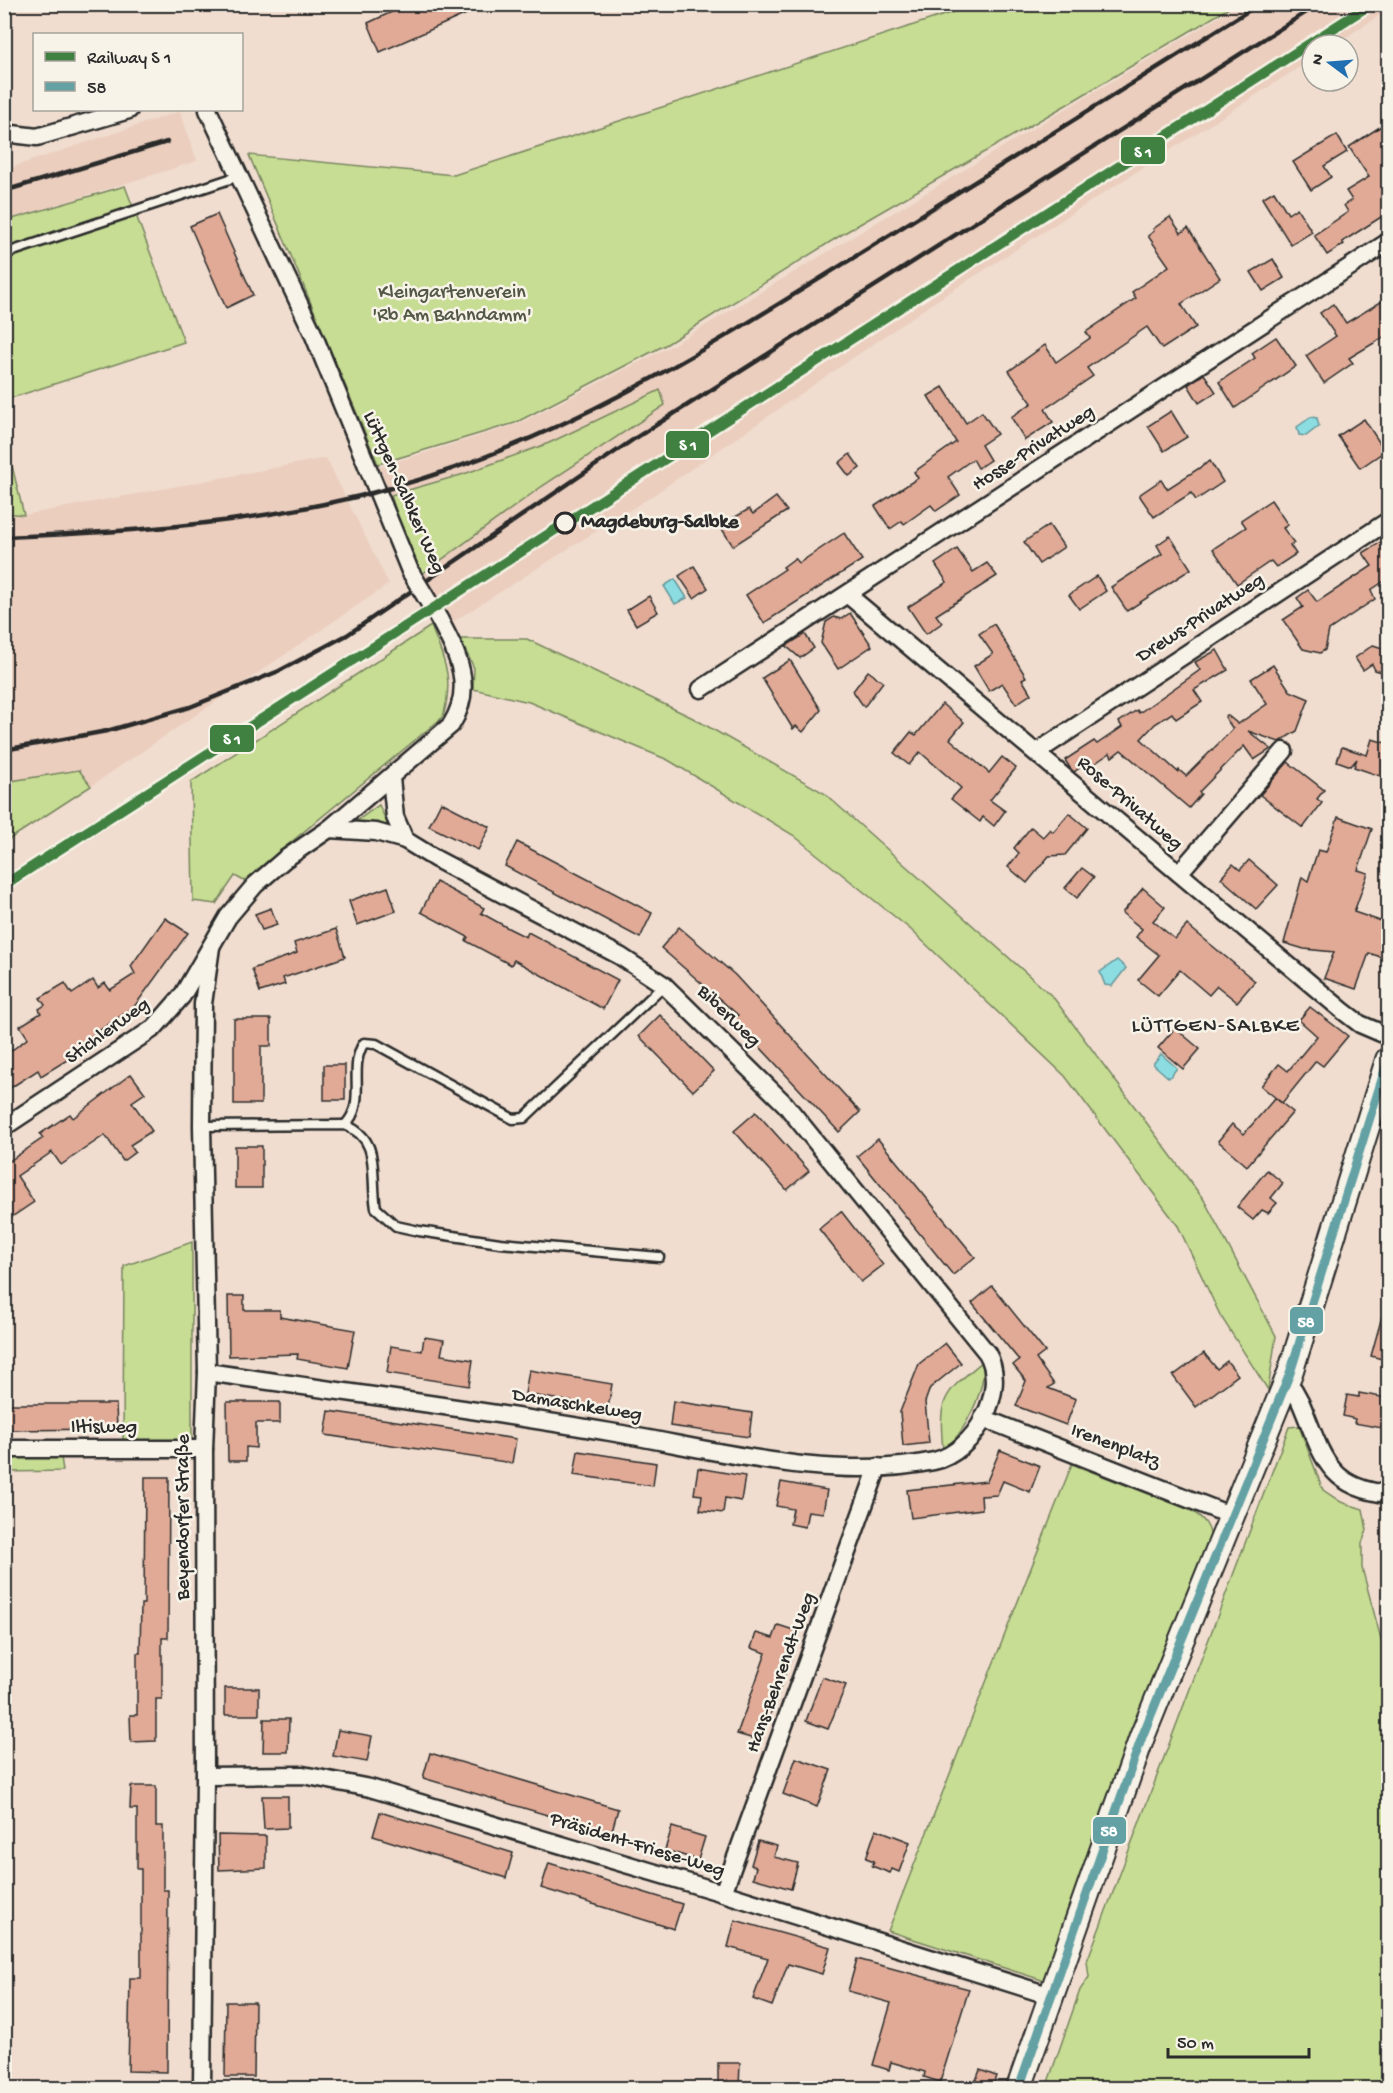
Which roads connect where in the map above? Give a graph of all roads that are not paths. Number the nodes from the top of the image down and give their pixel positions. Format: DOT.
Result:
graph roads {
  1 [pos="123,111"];
  2 [pos="208,111"];
  3 [pos="104,114"];
  4 [pos="4,133"];
  5 [pos="239,176"];
  6 [pos="1389,242"];
  7 [pos="4,254"];
  8 [pos="1389,521"];
  9 [pos="848,595"];
  10 [pos="701,689"];
  11 [pos="1284,751"];
  12 [pos="1037,752"];
  13 [pos="390,778"];
  14 [pos="329,829"];
  15 [pos="405,840"];
  16 [pos="1179,873"];
  17 [pos="211,947"];
  18 [pos="664,986"];
  19 [pos="1389,1036"];
  20 [pos="1389,1060"];
  21 [pos="345,1125"];
  22 [pos="202,1126"];
  23 [pos="4,1127"];
  24 [pos="658,1257"];
  25 [pos="207,1372"];
  26 [pos="1285,1385"];
  27 [pos="983,1418"];
  28 [pos="4,1449"];
  29 [pos="204,1449"];
  30 [pos="878,1467"];
  31 [pos="1389,1494"];
  32 [pos="1232,1516"];
  33 [pos="205,1776"];
  34 [pos="723,1893"];
  35 [pos="1051,1996"];
  36 [pos="1030,2054"];
  37 [pos="202,2088"];
  38 [pos="1019,2088"];
  39 [pos="1028,2088"];
  1 -- 3 [label="street"];
  2 -- 5 [label="street, Lüttgen-Salbker Weg"];
  3 -- 4 [label="street"];
  5 -- 7 [label="lane"];
  5 -- 13 [label="street, Lüttgen-Salbker Weg, bridge"];
  6 -- 9 [label="street, Hosse-Privatweg"];
  8 -- 12 [label="street, Drews-Privatweg"];
  9 -- 10 [label="street, Hosse-Privatweg"];
  9 -- 12 [label="street, Rose-Privatweg"];
  11 -- 16 [label="street"];
  12 -- 16 [label="street, Rose-Privatweg"];
  13 -- 14 [label="street, Lüttgen-Salbker Weg"];
  13 -- 15 [label="street"];
  14 -- 15 [label="street, Biberweg"];
  14 -- 17 [label="street, Lüttgen-Salbker Weg"];
  15 -- 18 [label="street, Biberweg"];
  16 -- 19 [label="street, Rose-Privatweg"];
  17 -- 22 [label="street, Beyendorfer Straße"];
  17 -- 23 [label="street, Stichlerweg"];
  18 -- 21 [label="lane"];
  18 -- 27 [label="street, Biberweg"];
  20 -- 26 [label="main road"];
  21 -- 22 [label="lane"];
  21 -- 24 [label="lane"];
  22 -- 25 [label="street, Beyendorfer Straße"];
  25 -- 29 [label="street, Beyendorfer Straße"];
  25 -- 30 [label="street, Damaschkeweg"];
  26 -- 31 [label="street"];
  26 -- 32 [label="main road"];
  27 -- 30 [label="street, Damaschkeweg"];
  27 -- 32 [label="street, Irenenplatz"];
  28 -- 29 [label="street, Iltisweg"];
  29 -- 33 [label="street, Beyendorfer Straße"];
  30 -- 34 [label="street, Hans-Behrendt-Weg"];
  32 -- 35 [label="main road"];
  33 -- 34 [label="street, Präsident-Friese-Weg"];
  33 -- 37 [label="street, Beyendorfer Straße"];
  34 -- 35 [label="street, Präsident-Friese-Weg"];
  35 -- 36 [label="main road"];
  36 -- 38 [label="main road"];
  36 -- 39 [label="street"];
}
